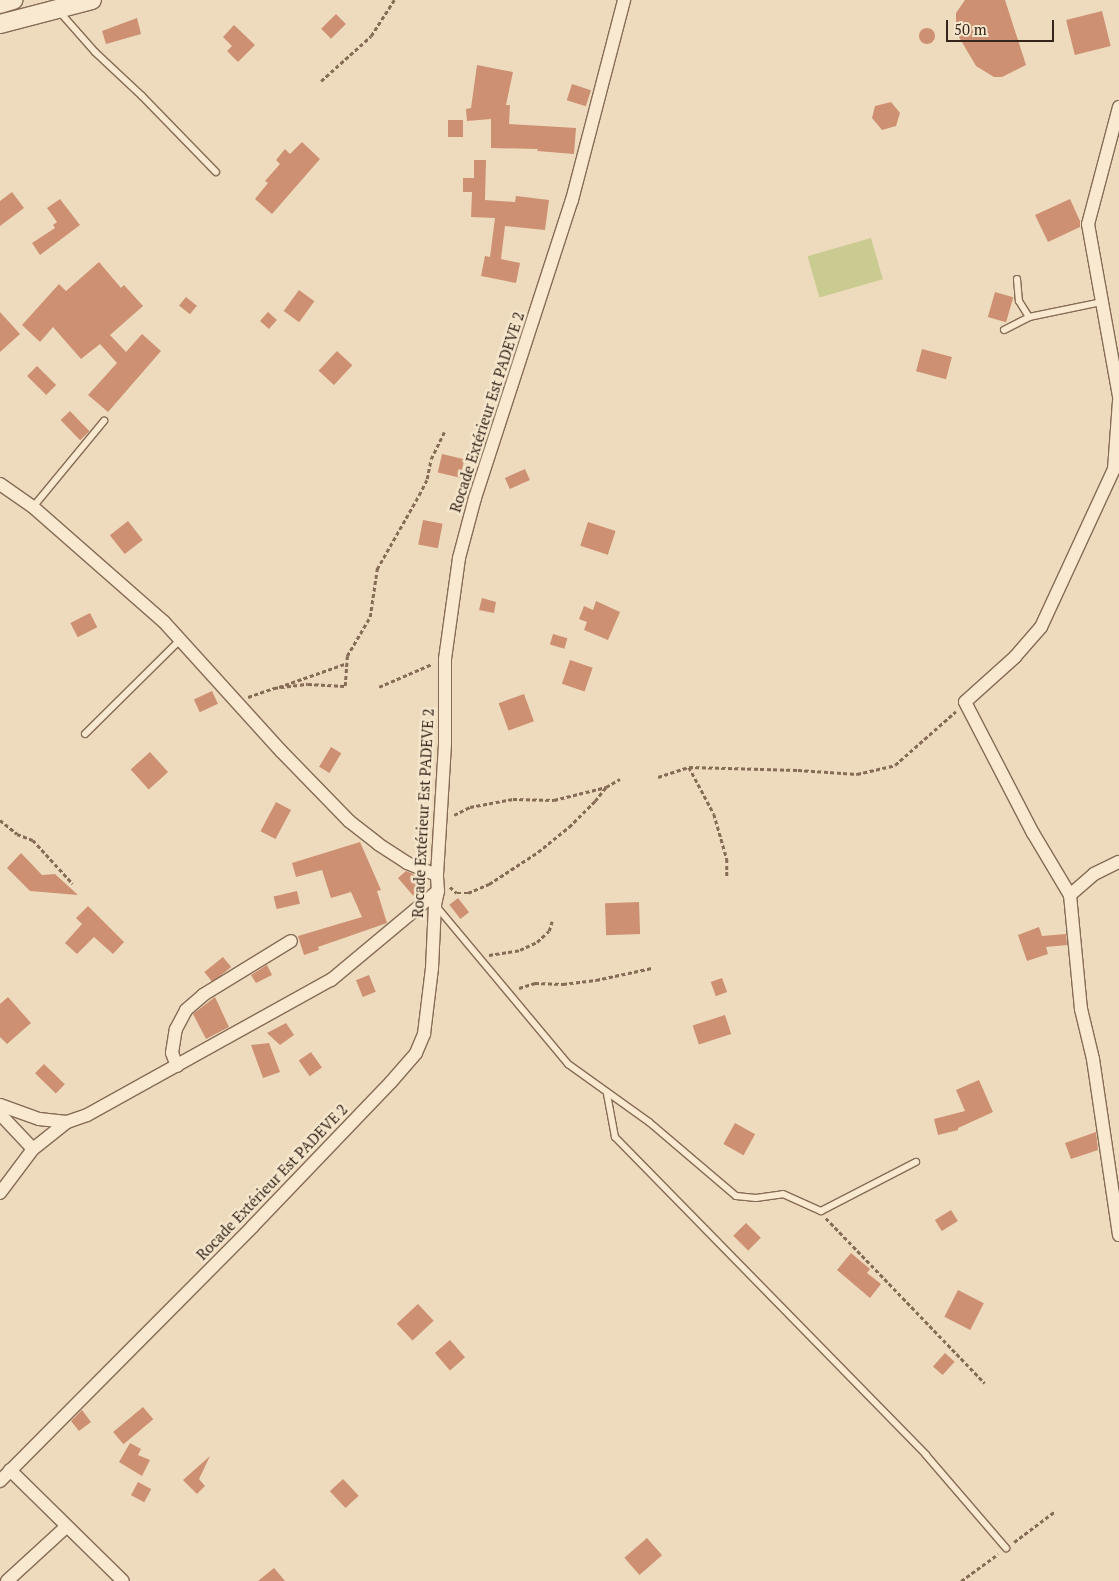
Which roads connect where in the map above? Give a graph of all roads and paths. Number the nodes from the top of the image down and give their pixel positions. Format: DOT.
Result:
graph roads {
  1 [pos="13,0"];
  2 [pos="92,0"];
  3 [pos="394,0"];
  4 [pos="624,0"];
  5 [pos="0,4"];
  6 [pos="57,9"];
  7 [pos="0,24"];
  8 [pos="321,81"];
  9 [pos="1119,107"];
  10 [pos="216,172"];
  11 [pos="1017,278"];
  12 [pos="1102,302"];
  13 [pos="1029,318"];
  14 [pos="1004,330"];
  15 [pos="1119,397"];
  16 [pos="1119,401"];
  17 [pos="104,421"];
  18 [pos="444,432"];
  19 [pos="0,484"];
  20 [pos="33,508"];
  21 [pos="180,640"];
  22 [pos="445,659"];
  23 [pos="346,663"];
  24 [pos="378,687"];
  25 [pos="274,688"];
  26 [pos="236,701"];
  27 [pos="965,702"];
  28 [pos="85,734"];
  29 [pos="688,767"];
  30 [pos="658,777"];
  31 [pos="620,779"];
  32 [pos="606,786"];
  33 [pos="0,820"];
  34 [pos="440,823"];
  35 [pos="1119,862"];
  36 [pos="437,874"];
  37 [pos="727,876"];
  38 [pos="73,884"];
  39 [pos="438,891"];
  40 [pos="1070,895"];
  41 [pos="435,905"];
  42 [pos="552,921"];
  43 [pos="291,941"];
  44 [pos="478,956"];
  45 [pos="652,968"];
  46 [pos="508,992"];
  47 [pos="176,1066"];
  48 [pos="607,1094"];
  49 [pos="0,1105"];
  50 [pos="0,1114"];
  51 [pos="67,1122"];
  52 [pos="33,1149"];
  53 [pos="916,1162"];
  54 [pos="0,1193"];
  55 [pos="831,1226"];
  56 [pos="1119,1235"];
  57 [pos="985,1383"];
  58 [pos="10,1470"];
  59 [pos="0,1481"];
  60 [pos="66,1527"];
  61 [pos="1006,1548"];
  62 [pos="8,1581"];
  63 [pos="123,1581"];
  1 -- 5 [label="main road"];
  2 -- 6 [label="main road"];
  3 -- 8 [label="path"];
  4 -- 22 [label="street, Rocade Extérieur Est PADEVE 2"];
  6 -- 7 [label="main road"];
  6 -- 10 [label="lane"];
  9 -- 12 [label="street"];
  11 -- 13 [label="lane"];
  12 -- 13 [label="lane"];
  12 -- 15 [label="street"];
  13 -- 14 [label="lane"];
  16 -- 27 [label="street"];
  17 -- 20 [label="lane"];
  18 -- 23 [label="path"];
  19 -- 20 [label="street"];
  20 -- 21 [label="street"];
  21 -- 26 [label="street"];
  21 -- 28 [label="lane"];
  22 -- 24 [label="path"];
  22 -- 34 [label="street, Rocade Extérieur Est PADEVE 2"];
  23 -- 25 [label="path"];
  23 -- 25 [label="path"];
  25 -- 26 [label="path"];
  26 -- 36 [label="street"];
  27 -- 29 [label="path"];
  27 -- 40 [label="street"];
  29 -- 30 [label="path"];
  29 -- 37 [label="path"];
  31 -- 32 [label="path"];
  32 -- 34 [label="path"];
  32 -- 36 [label="path"];
  33 -- 38 [label="path"];
  34 -- 36 [label="street, Rocade Extérieur Est PADEVE 2"];
  35 -- 40 [label="street"];
  36 -- 39 [label="street, Rocade Extérieur Est PADEVE 2"];
  39 -- 41 [label="street, Rocade Extérieur Est PADEVE 2"];
  39 -- 47 [label="street"];
  40 -- 56 [label="street"];
  41 -- 44 [label="lane"];
  41 -- 58 [label="street, Rocade Extérieur Est PADEVE 2"];
  42 -- 44 [label="path"];
  43 -- 47 [label="street"];
  44 -- 46 [label="lane"];
  45 -- 46 [label="path"];
  46 -- 48 [label="lane"];
  47 -- 51 [label="street"];
  48 -- 53 [label="lane"];
  48 -- 61 [label="lane"];
  49 -- 51 [label="street"];
  50 -- 52 [label="street"];
  51 -- 52 [label="street"];
  52 -- 54 [label="street"];
  55 -- 57 [label="path"];
  58 -- 59 [label="street, Rocade Extérieur Est PADEVE 2"];
  58 -- 60 [label="street"];
  60 -- 62 [label="street"];
  60 -- 63 [label="street"];
}
